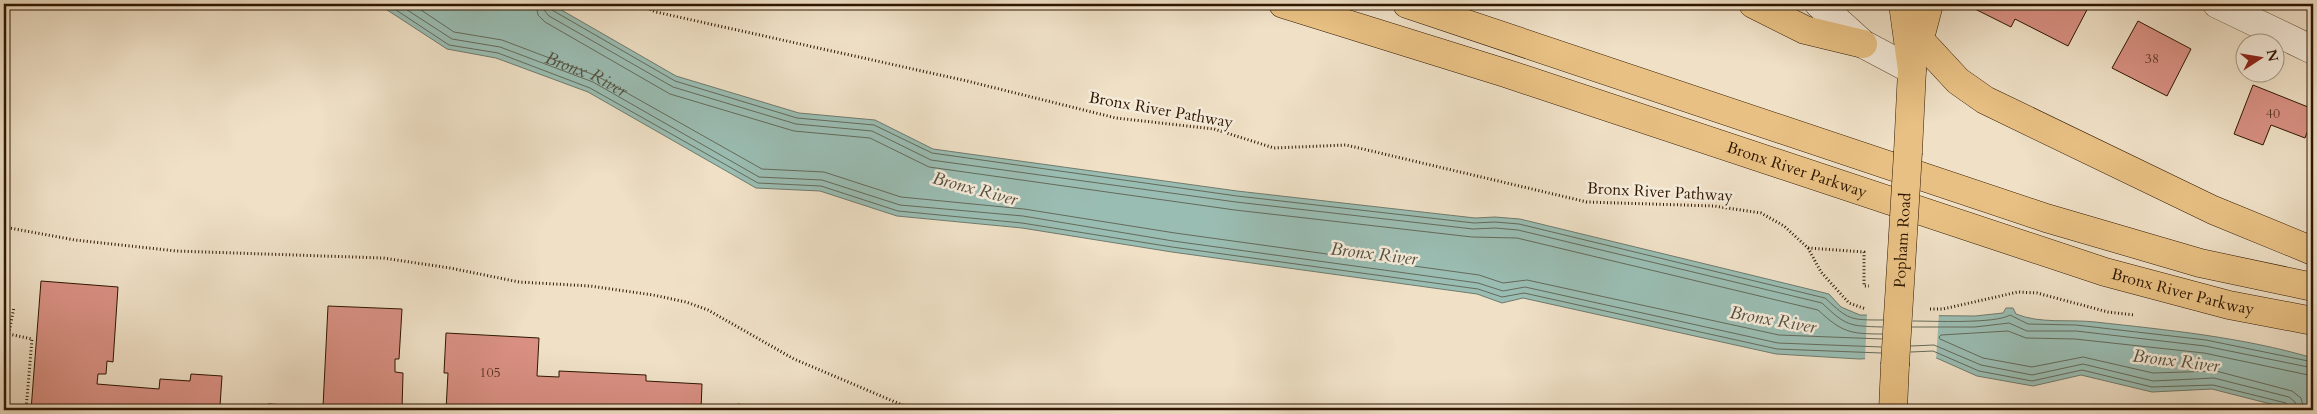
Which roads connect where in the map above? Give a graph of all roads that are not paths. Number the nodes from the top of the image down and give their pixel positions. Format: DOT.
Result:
graph roads {
  1 [pos="1283,4"];
  2 [pos="1407,4"];
  3 [pos="1754,4"];
  4 [pos="1819,4"];
  5 [pos="1903,4"];
  6 [pos="1929,4"];
  7 [pos="2216,4"];
  8 [pos="1920,40"];
  9 [pos="1862,44"];
  10 [pos="2313,50"];
  11 [pos="1912,70"];
  12 [pos="2313,250"];
  13 [pos="2313,288"];
  14 [pos="2313,321"];
  15 [pos="1893,410"];
  1 -- 14 [label="main road, Bronx River Parkway"];
  2 -- 13 [label="main road, Bronx River Parkway"];
  3 -- 9 [label="main road"];
  4 -- 9 [label="street"];
  5 -- 11 [label="main road"];
  6 -- 8 [label="main road"];
  7 -- 10 [label="street"];
  8 -- 11 [label="main road"];
  8 -- 12 [label="main road"];
  9 -- 11 [label="street"];
  11 -- 15 [label="main road, Popham Road, bridge"];
}
